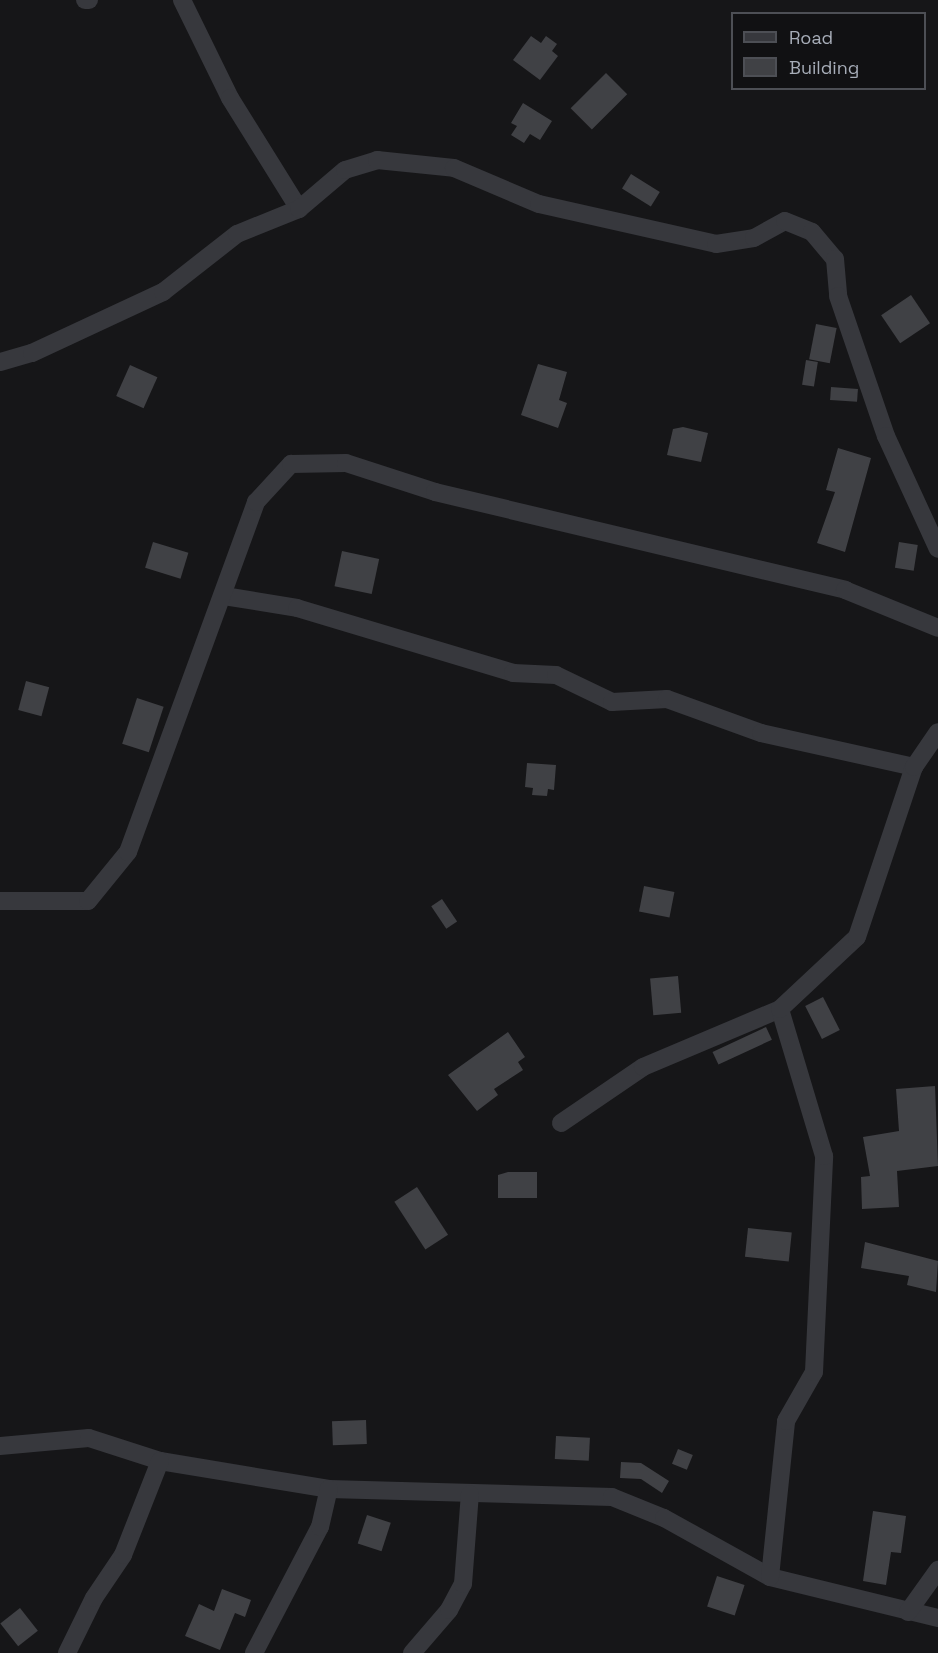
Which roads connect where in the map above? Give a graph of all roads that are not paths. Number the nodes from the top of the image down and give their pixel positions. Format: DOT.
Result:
graph roads {
  1 [pos="182,0"];
  2 [pos="299,208"];
  3 [pos="0,362"];
  4 [pos="938,549"];
  5 [pos="224,596"];
  6 [pos="938,628"];
  7 [pos="938,732"];
  8 [pos="914,767"];
  9 [pos="0,901"];
  10 [pos="780,1009"];
  11 [pos="561,1123"];
  12 [pos="0,1446"];
  13 [pos="160,1461"];
  14 [pos="328,1489"];
  15 [pos="470,1494"];
  16 [pos="938,1570"];
  17 [pos="770,1576"];
  18 [pos="908,1612"];
  19 [pos="938,1618"];
  20 [pos="66,1653"];
  21 [pos="254,1653"];
  22 [pos="412,1653"];
  1 -- 2 [label="street"];
  2 -- 3 [label="street"];
  2 -- 4 [label="street"];
  5 -- 6 [label="street"];
  5 -- 8 [label="street"];
  5 -- 9 [label="street"];
  7 -- 8 [label="street"];
  8 -- 10 [label="street"];
  10 -- 11 [label="street"];
  10 -- 17 [label="street"];
  12 -- 13 [label="street"];
  13 -- 14 [label="street"];
  13 -- 20 [label="street"];
  14 -- 15 [label="street"];
  14 -- 21 [label="street"];
  15 -- 17 [label="street"];
  15 -- 22 [label="street"];
  16 -- 18 [label="street"];
  17 -- 18 [label="street"];
  18 -- 19 [label="street"];
}
